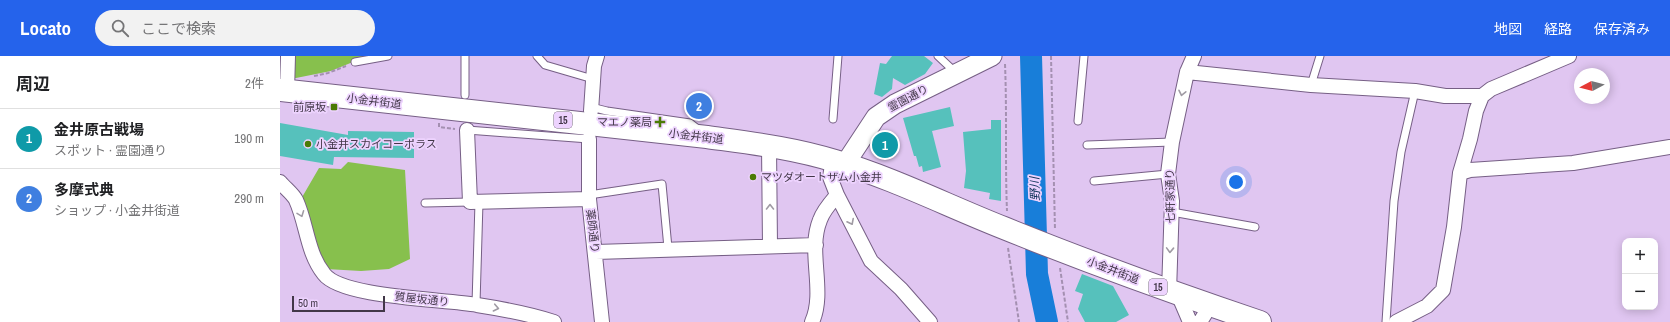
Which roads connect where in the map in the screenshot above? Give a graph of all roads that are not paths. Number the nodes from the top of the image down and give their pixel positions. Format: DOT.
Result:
graph roads {
  1 [pos="288,56"];
  2 [pos="388,56"];
  3 [pos="465,56"];
  4 [pos="537,56"];
  5 [pos="597,56"];
  6 [pos="838,56"];
  7 [pos="938,56"];
  8 [pos="1084,56"];
  9 [pos="1194,56"];
  10 [pos="1320,56"];
  11 [pos="1569,56"];
  12 [pos="998,60"];
  13 [pos="355,62"];
  14 [pos="1187,72"];
  15 [pos="957,73"];
  16 [pos="593,79"];
  17 [pos="1311,85"];
  18 [pos="284,90"];
  19 [pos="1415,91"];
  20 [pos="465,95"];
  21 [pos="1482,96"];
  22 [pos="591,109"];
  23 [pos="833,119"];
  24 [pos="1078,120"];
  25 [pos="467,130"];
  26 [pos="707,137"];
  27 [pos="589,139"];
  28 [pos="1172,142"];
  29 [pos="1087,145"];
  30 [pos="769,146"];
  31 [pos="1670,147"];
  32 [pos="839,162"];
  33 [pos="1460,173"];
  34 [pos="1168,174"];
  35 [pos="280,182"];
  36 [pos="1094,182"];
  37 [pos="837,194"];
  38 [pos="589,197"];
  39 [pos="474,202"];
  40 [pos="425,203"];
  41 [pos="1172,212"];
  42 [pos="1255,227"];
  43 [pos="816,245"];
  44 [pos="770,246"];
  45 [pos="668,248"];
  46 [pos="596,252"];
  47 [pos="1176,294"];
  48 [pos="476,304"];
  49 [pos="1204,313"];
  50 [pos="554,322"];
  51 [pos="602,322"];
  52 [pos="812,322"];
  53 [pos="930,322"];
  54 [pos="1190,322"];
  55 [pos="1260,322"];
  56 [pos="1386,322"];
  57 [pos="1396,322"];
  1 -- 18 [label="street"];
  2 -- 13 [label="lane"];
  3 -- 20 [label="lane"];
  4 -- 16 [label="lane"];
  5 -- 16 [label="street"];
  6 -- 23 [label="lane"];
  7 -- 15 [label="lane"];
  8 -- 24 [label="lane"];
  9 -- 14 [label="street, 七軒家通り"];
  10 -- 17 [label="lane"];
  11 -- 21 [label="street"];
  12 -- 15 [label="street, 霊園通り"];
  14 -- 17 [label="street"];
  14 -- 28 [label="street, 七軒家通り, one-way"];
  15 -- 32 [label="street, 霊園通り"];
  16 -- 22 [label="street"];
  17 -- 19 [label="street"];
  18 -- 26 [label="main road, 小金井街道 / 15"];
  19 -- 21 [label="street"];
  19 -- 56 [label="lane"];
  21 -- 33 [label="street"];
  22 -- 26 [label="lane"];
  25 -- 27 [label="lane"];
  25 -- 39 [label="street"];
  26 -- 30 [label="main road, 小金井街道 / 15"];
  27 -- 38 [label="street, 薬師通り"];
  28 -- 29 [label="lane"];
  28 -- 34 [label="street, 七軒家通り"];
  30 -- 32 [label="main road, 小金井街道 / 15"];
  44 -- 30 [label="street, one-way"];
  31 -- 33 [label="street"];
  32 -- 37 [label="street"];
  32 -- 47 [label="main road, 小金井街道 / 15"];
  33 -- 57 [label="street"];
  34 -- 36 [label="lane"];
  34 -- 41 [label="street, 七軒家通り"];
  35 -- 48 [label="street, 質屋坂通り, one-way"];
  37 -- 43 [label="street"];
  37 -- 53 [label="street, one-way"];
  38 -- 39 [label="street"];
  38 -- 45 [label="lane"];
  38 -- 46 [label="street, 薬師通り"];
  39 -- 40 [label="lane"];
  39 -- 48 [label="lane"];
  41 -- 42 [label="lane"];
  41 -- 47 [label="street, 七軒家通り, one-way"];
  43 -- 44 [label="street"];
  43 -- 52 [label="street"];
  44 -- 45 [label="street"];
  45 -- 46 [label="street"];
  46 -- 51 [label="street, 薬師通り"];
  47 -- 49 [label="main road, 小金井街道 / 15"];
  47 -- 54 [label="street, 七軒家通り"];
  48 -- 50 [label="street, 質屋坂通り, one-way"];
  49 -- 55 [label="main road, 小金井街道 / 15"];
}
